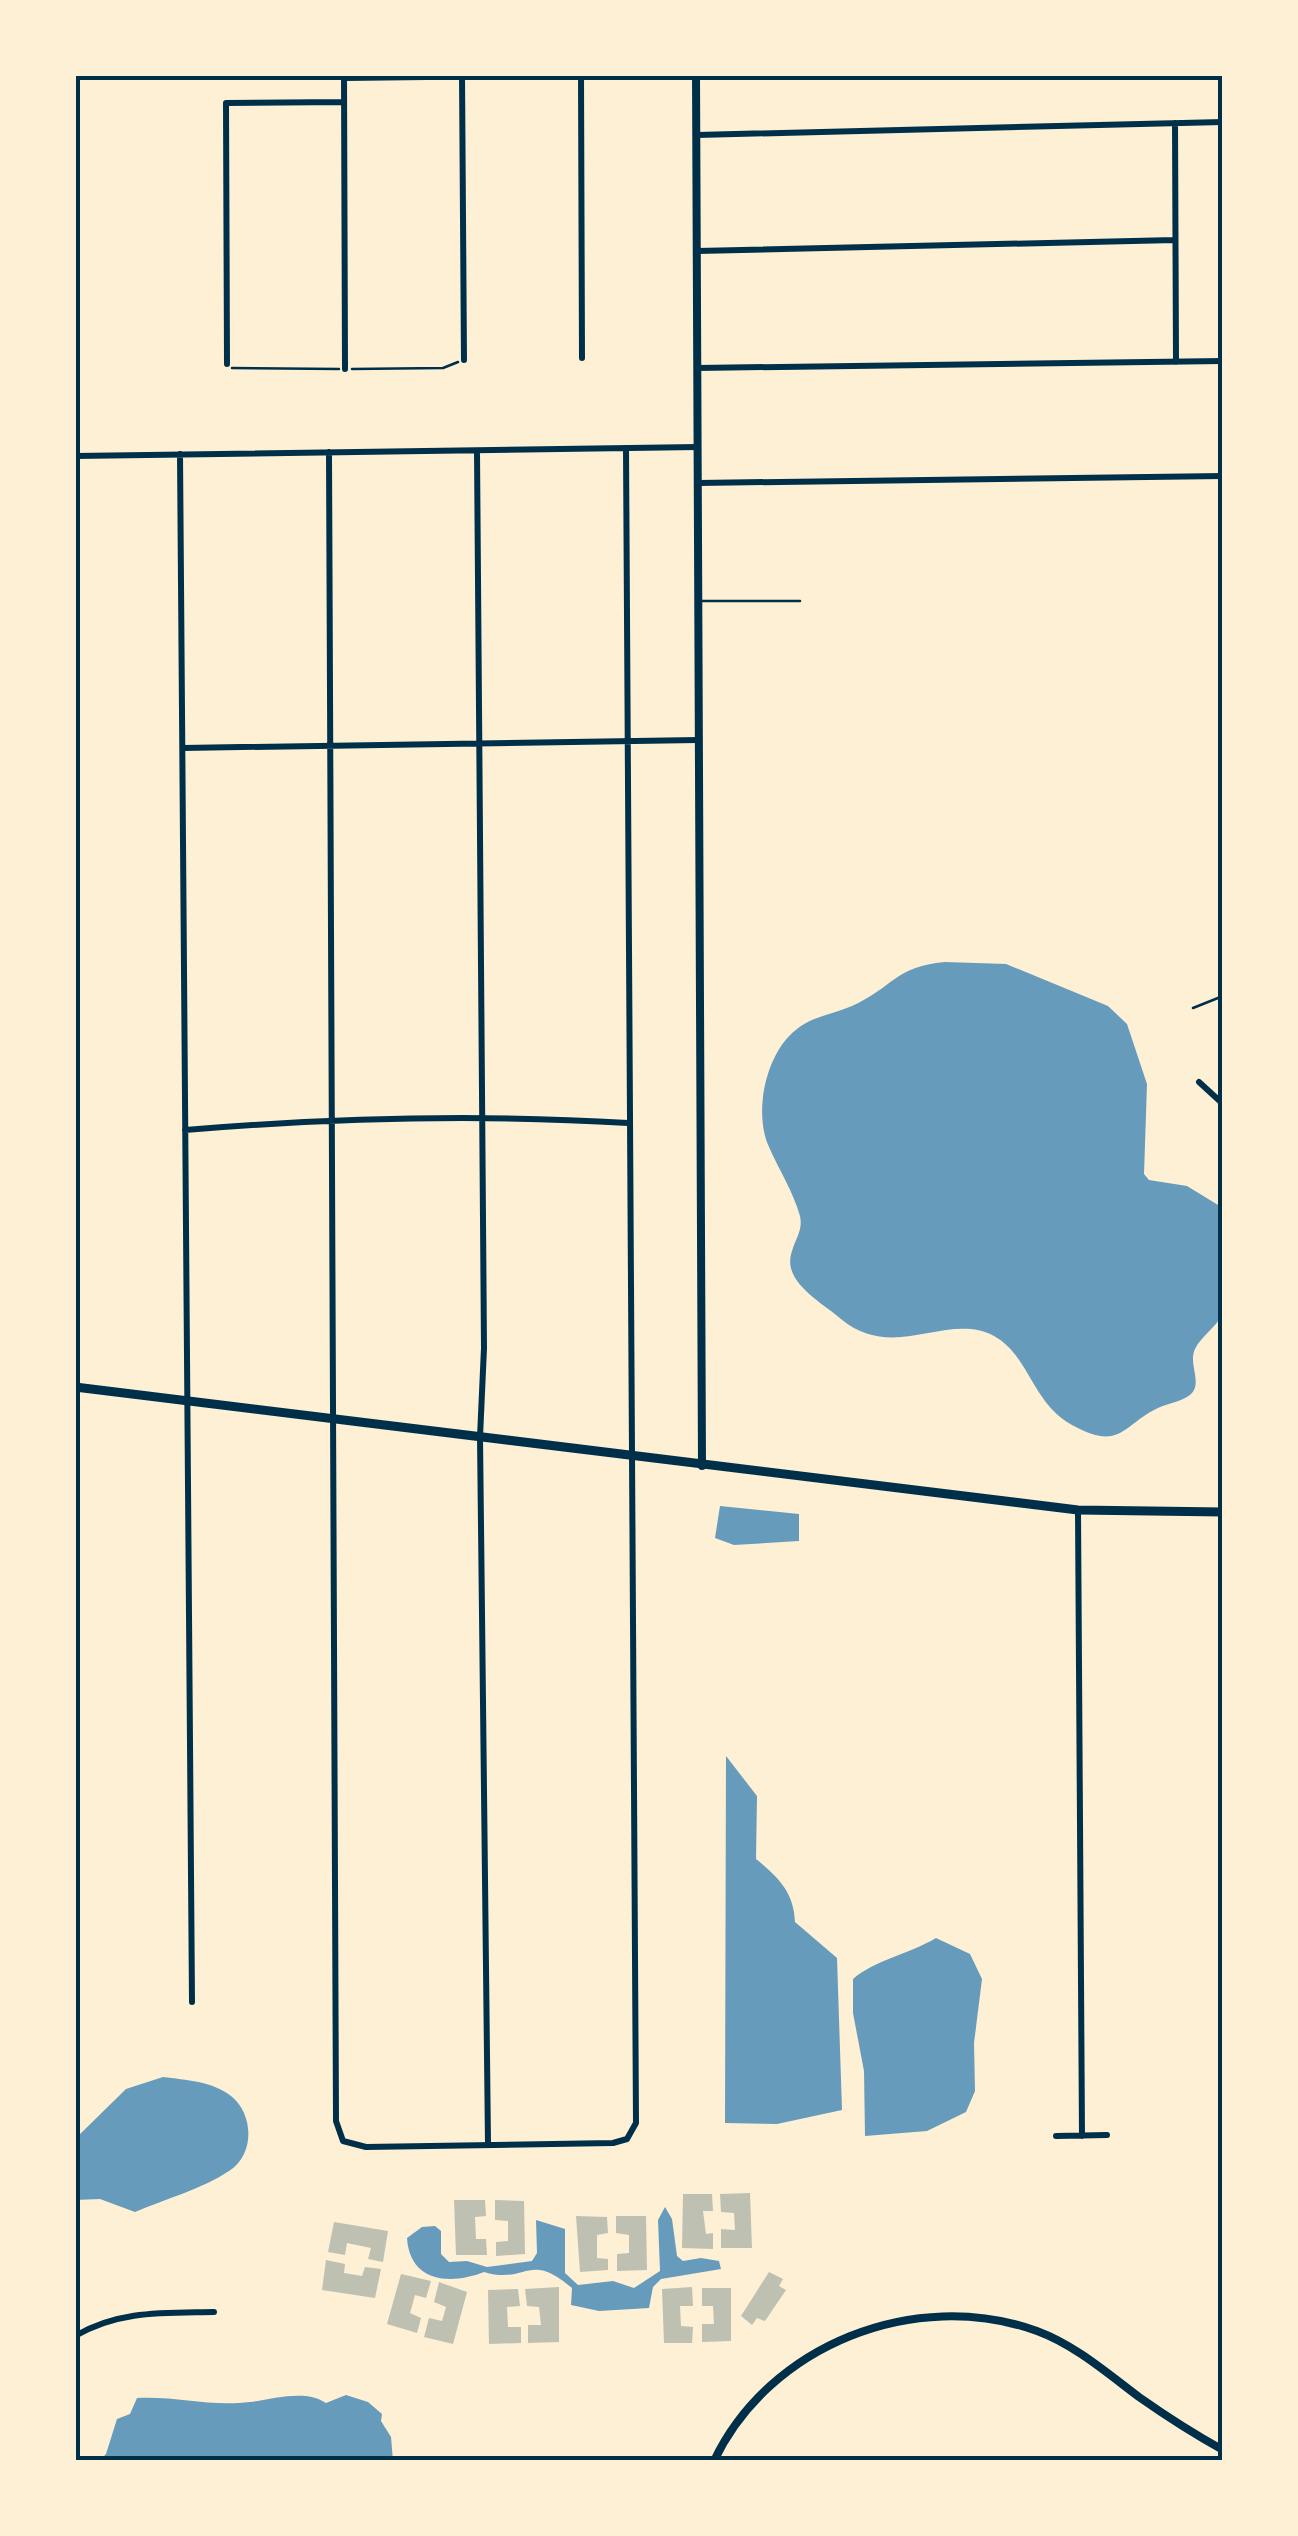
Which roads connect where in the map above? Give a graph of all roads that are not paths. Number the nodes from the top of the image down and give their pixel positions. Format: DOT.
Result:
graph roads {
  1 [pos="581,75"];
  2 [pos="591,75"];
  3 [pos="696,75"];
  4 [pos="344,76"];
  5 [pos="462,76"];
  6 [pos="343,102"];
  7 [pos="1223,122"];
  8 [pos="1175,124"];
  9 [pos="696,135"];
  10 [pos="1176,240"];
  11 [pos="697,251"];
  12 [pos="582,358"];
  13 [pos="464,360"];
  14 [pos="1223,361"];
  15 [pos="1176,362"];
  16 [pos="227,364"];
  17 [pos="697,368"];
  18 [pos="345,369"];
  19 [pos="698,447"];
  20 [pos="626,448"];
  21 [pos="477,451"];
  22 [pos="329,452"];
  23 [pos="180,454"];
  24 [pos="75,456"];
  25 [pos="1223,476"];
  26 [pos="698,483"];
  27 [pos="698,601"];
  28 [pos="800,601"];
  29 [pos="482,740"];
  30 [pos="698,740"];
  31 [pos="628,741"];
  32 [pos="327,743"];
  33 [pos="183,748"];
  34 [pos="1223,996"];
  35 [pos="1193,1008"];
  36 [pos="1199,1082"];
  37 [pos="1223,1104"];
  38 [pos="483,1121"];
  39 [pos="330,1124"];
  40 [pos="628,1124"];
  41 [pos="184,1130"];
  42 [pos="75,1386"];
  43 [pos="184,1400"];
  44 [pos="331,1418"];
  45 [pos="480,1437"];
  46 [pos="628,1457"];
  47 [pos="702,1466"];
  48 [pos="1078,1510"];
  49 [pos="1223,1512"];
  50 [pos="192,2002"];
  51 [pos="1056,2136"];
  52 [pos="1082,2136"];
  53 [pos="1108,2136"];
  54 [pos="488,2144"];
  55 [pos="214,2312"];
  56 [pos="75,2336"];
  57 [pos="1223,2450"];
  58 [pos="714,2461"];
  1 -- 2 [label="street"];
  1 -- 5 [label="street"];
  1 -- 12 [label="street"];
  3 -- 9 [label="street"];
  4 -- 5 [label="street"];
  4 -- 6 [label="street"];
  5 -- 13 [label="street"];
  6 -- 16 [label="street"];
  6 -- 18 [label="street"];
  7 -- 8 [label="street"];
  8 -- 9 [label="street"];
  8 -- 10 [label="street"];
  9 -- 11 [label="street"];
  10 -- 11 [label="street"];
  10 -- 15 [label="street"];
  11 -- 17 [label="street"];
  14 -- 15 [label="street"];
  15 -- 17 [label="street"];
  17 -- 19 [label="street"];
  19 -- 20 [label="street"];
  19 -- 26 [label="street"];
  20 -- 21 [label="street"];
  20 -- 31 [label="street"];
  21 -- 22 [label="street"];
  21 -- 29 [label="street"];
  22 -- 23 [label="street"];
  22 -- 32 [label="street"];
  23 -- 24 [label="street"];
  23 -- 33 [label="street"];
  25 -- 26 [label="street"];
  26 -- 27 [label="street"];
  27 -- 28 [label="lane"];
  27 -- 30 [label="street"];
  29 -- 31 [label="street"];
  29 -- 32 [label="street"];
  29 -- 38 [label="street"];
  30 -- 31 [label="street"];
  30 -- 47 [label="street"];
  31 -- 40 [label="street"];
  32 -- 33 [label="street"];
  32 -- 39 [label="street"];
  33 -- 41 [label="street"];
  34 -- 35 [label="lane"];
  36 -- 37 [label="street"];
  38 -- 39 [label="street"];
  38 -- 40 [label="street"];
  38 -- 45 [label="street"];
  39 -- 41 [label="street"];
  39 -- 44 [label="street"];
  40 -- 46 [label="street"];
  41 -- 43 [label="street"];
  42 -- 43 [label="main road"];
  43 -- 44 [label="main road"];
  43 -- 50 [label="street"];
  44 -- 45 [label="main road"];
  44 -- 54 [label="street"];
  45 -- 46 [label="main road"];
  45 -- 54 [label="street"];
  46 -- 47 [label="main road"];
  46 -- 54 [label="street"];
  47 -- 48 [label="main road"];
  48 -- 49 [label="main road"];
  48 -- 52 [label="street"];
  51 -- 52 [label="street"];
  52 -- 53 [label="street"];
  55 -- 56 [label="street"];
  57 -- 58 [label="street"];
}
